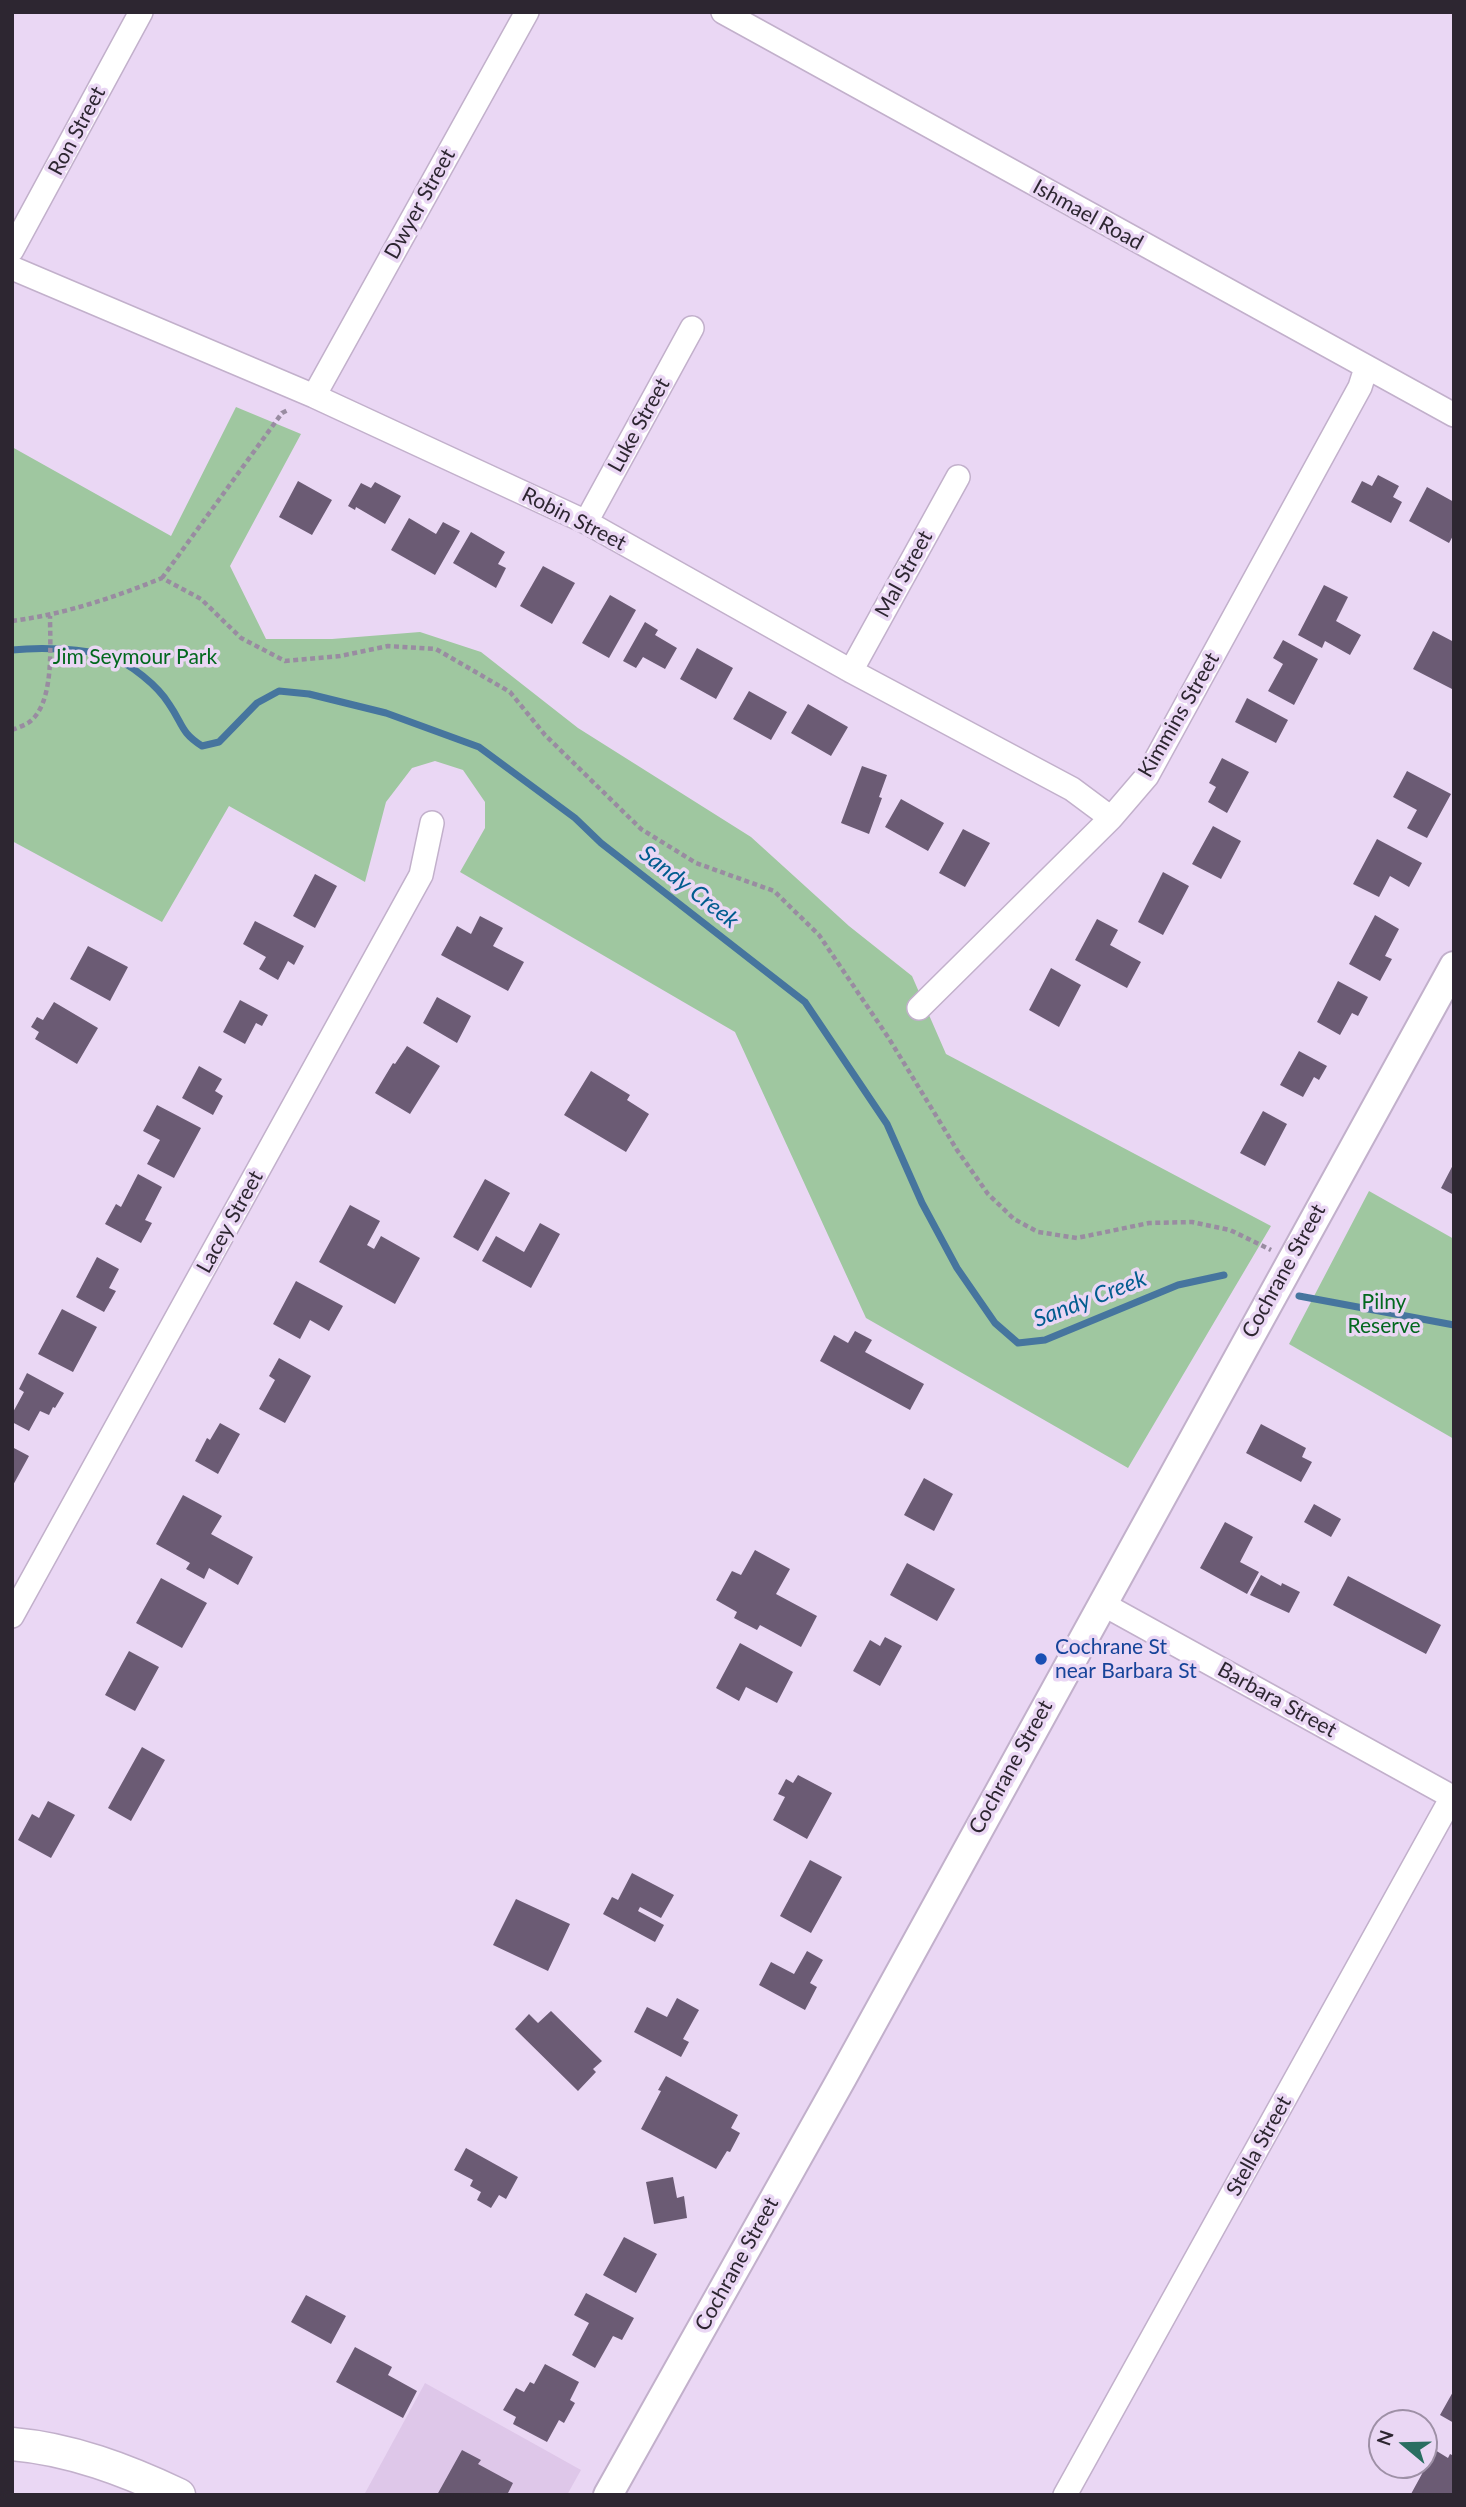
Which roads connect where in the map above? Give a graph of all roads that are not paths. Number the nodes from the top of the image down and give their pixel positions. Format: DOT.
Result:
graph roads {
  1 [pos="141,12"];
  2 [pos="527,12"];
  3 [pos="723,12"];
  4 [pos="12,250"];
  5 [pos="12,268"];
  6 [pos="692,328"];
  7 [pos="1366,368"];
  8 [pos="314,396"];
  9 [pos="1454,415"];
  10 [pos="958,477"];
  11 [pos="586,522"];
  12 [pos="851,671"];
  13 [pos="1111,818"];
  14 [pos="432,822"];
  15 [pos="1454,966"];
  16 [pos="919,1008"];
  17 [pos="1101,1603"];
  18 [pos="12,1616"];
  19 [pos="1453,1797"];
  20 [pos="12,2444"];
  21 [pos="179,2495"];
  22 [pos="608,2495"];
  23 [pos="1065,2495"];
  1 -- 4 [label="street, Ron Street"];
  2 -- 8 [label="street, Dwyer Street"];
  3 -- 7 [label="street, Ishmael Road"];
  5 -- 8 [label="street, Robin Street"];
  6 -- 11 [label="street, Luke Street"];
  7 -- 9 [label="street, Ishmael Road"];
  7 -- 13 [label="street, Kimmins Street"];
  8 -- 11 [label="street, Robin Street"];
  10 -- 12 [label="street, Mal Street"];
  11 -- 12 [label="street, Robin Street"];
  12 -- 13 [label="street, Robin Street"];
  13 -- 16 [label="street, Kimmins Street"];
  14 -- 18 [label="street, Lacey Street"];
  15 -- 17 [label="street, Cochrane Street"];
  17 -- 19 [label="street, Barbara Street"];
  17 -- 22 [label="street, Cochrane Street"];
  19 -- 23 [label="street, Stella Street"];
  20 -- 21 [label="main road"];
}
